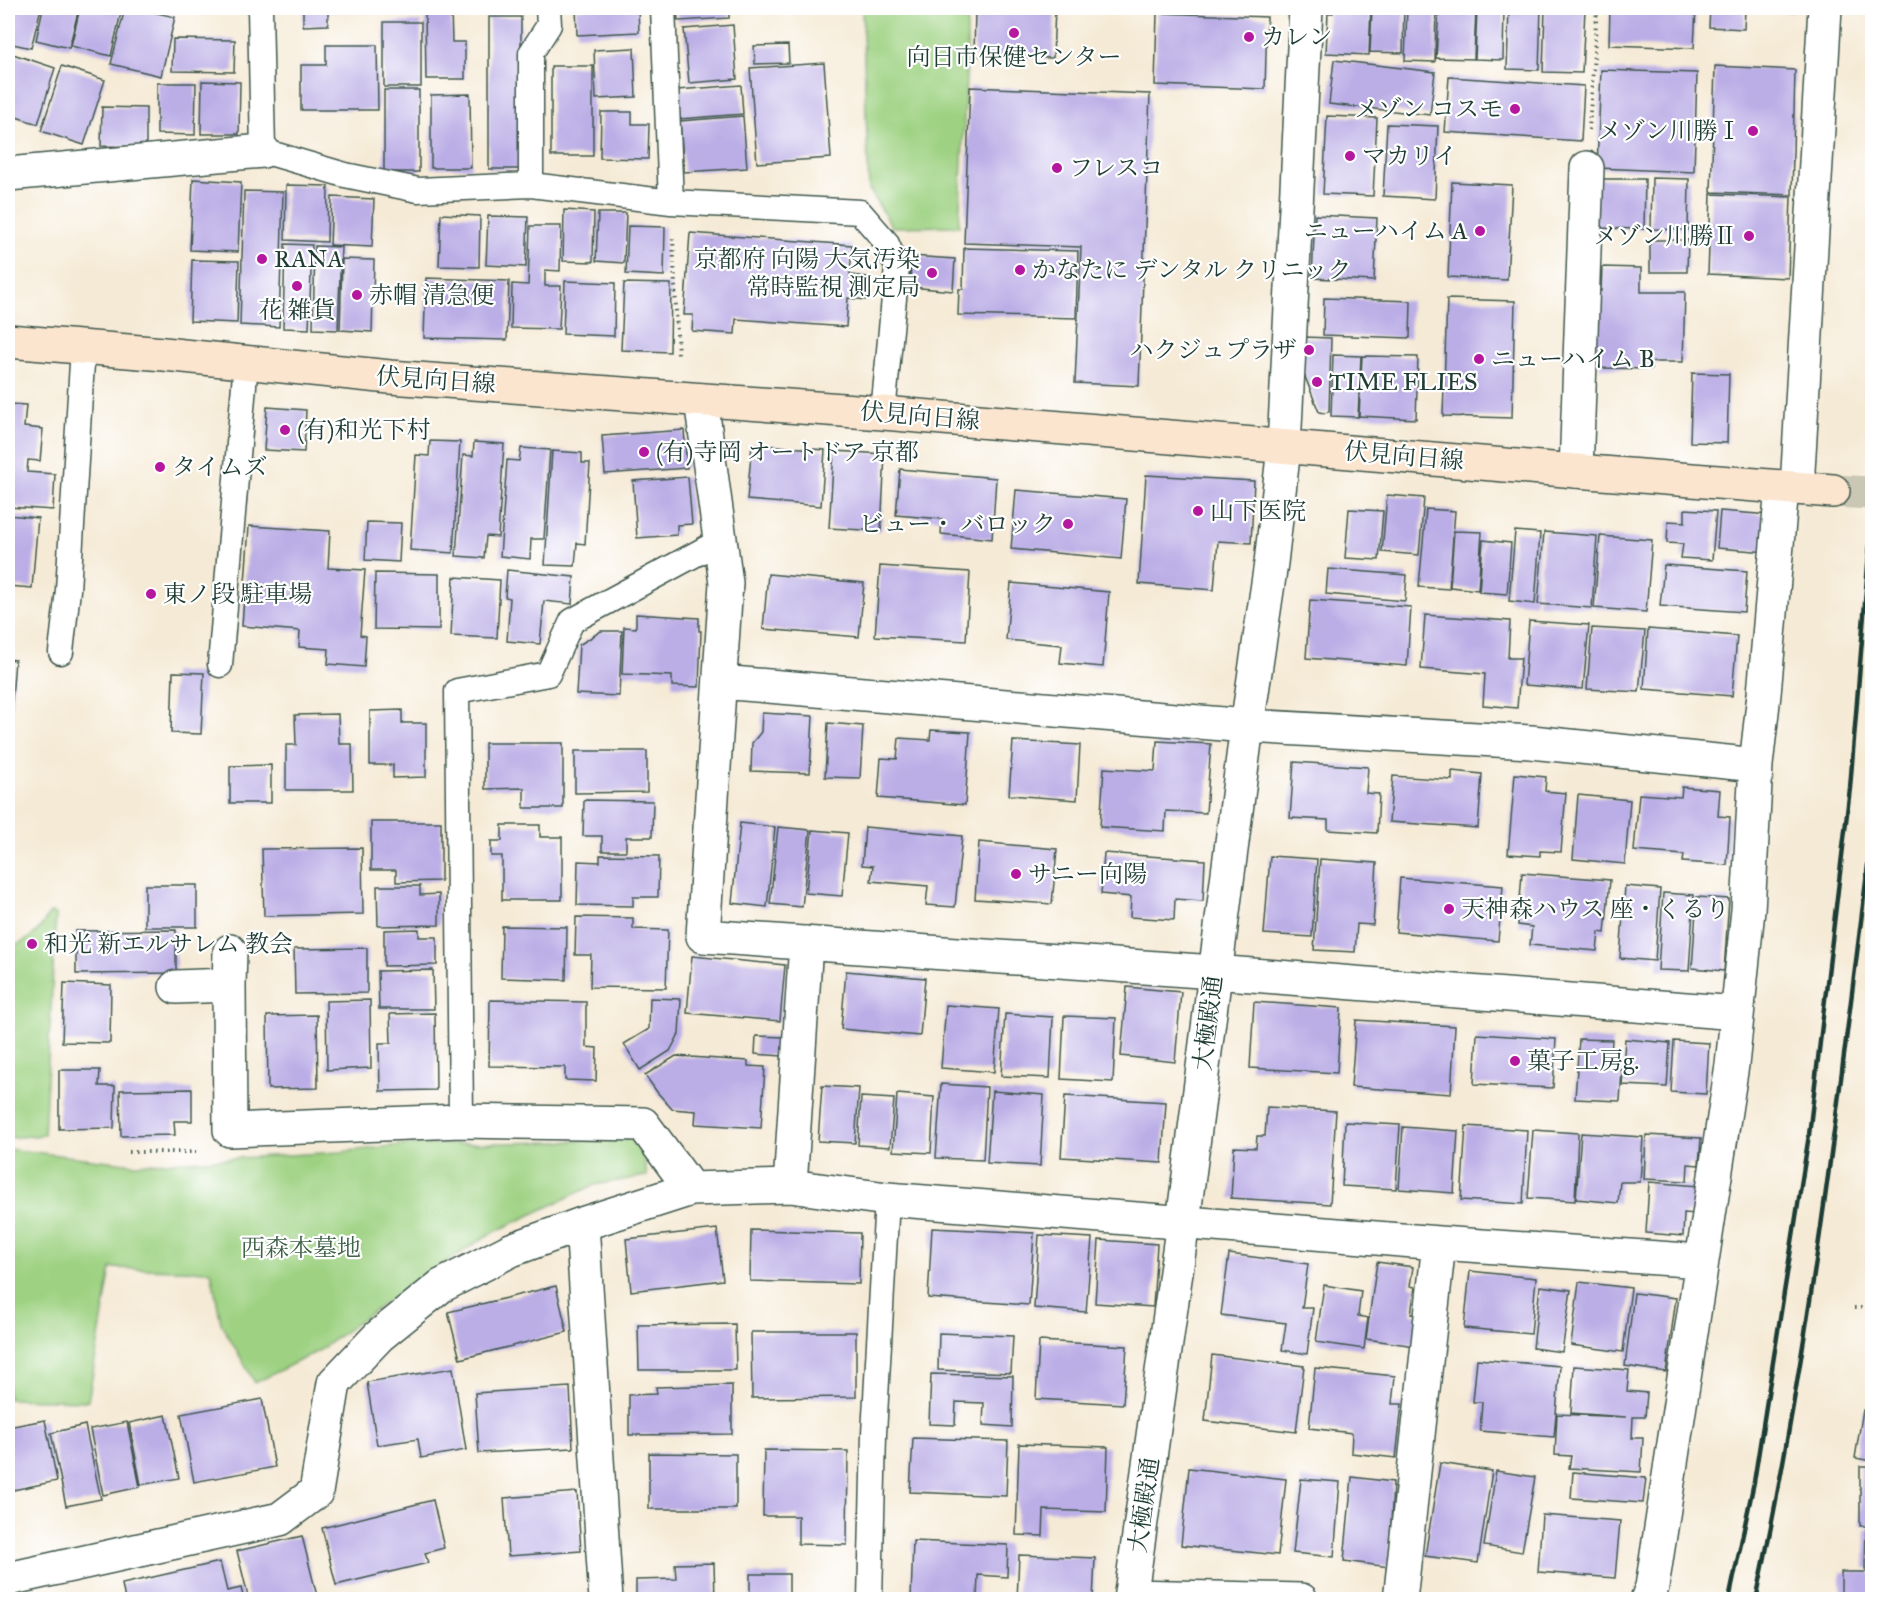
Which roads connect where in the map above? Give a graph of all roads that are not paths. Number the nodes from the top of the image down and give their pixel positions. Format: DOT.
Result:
graph roads {
  1 [pos="548,8"];
  2 [pos="663,8"];
  3 [pos="1306,8"];
  4 [pos="1825,8"];
  5 [pos="257,9"];
  6 [pos="263,151"];
  7 [pos="1587,168"];
  8 [pos="8,174"];
  9 [pos="531,185"];
  10 [pos="672,202"];
  11 [pos="8,341"];
  12 [pos="84,347"];
  13 [pos="246,362"];
  14 [pos="691,399"];
  15 [pos="883,413"];
  16 [pos="1284,447"];
  17 [pos="1576,471"];
  18 [pos="1790,487"];
  19 [pos="1833,491"];
  20 [pos="720,541"];
  21 [pos="61,652"];
  22 [pos="220,665"];
  23 [pos="720,682"];
  24 [pos="1247,726"];
  25 [pos="1756,765"];
  26 [pos="806,943"];
  27 [pos="231,951"];
  28 [pos="1214,972"];
  29 [pos="229,985"];
  30 [pos="176,987"];
  31 [pos="1737,1013"];
  32 [pos="462,1121"];
  33 [pos="790,1186"];
  34 [pos="691,1190"];
  35 [pos="887,1199"];
  36 [pos="1182,1222"];
  37 [pos="582,1224"];
  38 [pos="1439,1243"];
  39 [pos="1702,1261"];
  40 [pos="8,1579"];
  41 [pos="1131,1598"];
  42 [pos="606,1599"];
  43 [pos="870,1599"];
  44 [pos="1301,1599"];
  45 [pos="1400,1599"];
  46 [pos="1647,1599"];
  1 -- 9 [label="lane"];
  2 -- 10 [label="lane"];
  3 -- 16 [label="street, 大極殿通"];
  4 -- 18 [label="street"];
  5 -- 6 [label="lane"];
  6 -- 8 [label="street"];
  6 -- 9 [label="lane"];
  7 -- 17 [label="street"];
  9 -- 10 [label="lane"];
  10 -- 15 [label="lane"];
  11 -- 12 [label="main road, 伏見向日線"];
  12 -- 13 [label="main road, 伏見向日線"];
  12 -- 21 [label="lane"];
  13 -- 14 [label="main road, 伏見向日線"];
  13 -- 22 [label="lane"];
  14 -- 15 [label="main road, 伏見向日線"];
  14 -- 20 [label="street"];
  15 -- 16 [label="main road, 伏見向日線"];
  16 -- 17 [label="main road, 伏見向日線"];
  16 -- 24 [label="street, 大極殿通"];
  17 -- 18 [label="main road, 伏見向日線"];
  18 -- 19 [label="main road, 伏見向日線"];
  18 -- 25 [label="street"];
  20 -- 23 [label="street"];
  20 -- 32 [label="lane"];
  23 -- 24 [label="street"];
  23 -- 26 [label="street"];
  24 -- 25 [label="street"];
  24 -- 28 [label="street, 大極殿通"];
  25 -- 31 [label="street"];
  26 -- 28 [label="street"];
  26 -- 33 [label="street"];
  27 -- 29 [label="street"];
  28 -- 31 [label="street"];
  28 -- 36 [label="street, 大極殿通"];
  29 -- 30 [label="street"];
  29 -- 32 [label="street"];
  31 -- 39 [label="street"];
  32 -- 34 [label="street"];
  33 -- 34 [label="street"];
  33 -- 35 [label="street"];
  34 -- 37 [label="street"];
  35 -- 36 [label="street"];
  35 -- 43 [label="lane"];
  36 -- 38 [label="street"];
  36 -- 41 [label="street, 大極殿通"];
  37 -- 40 [label="street"];
  37 -- 42 [label="street"];
  38 -- 39 [label="street"];
  38 -- 45 [label="street"];
  39 -- 46 [label="street"];
  41 -- 44 [label="street"];
}
